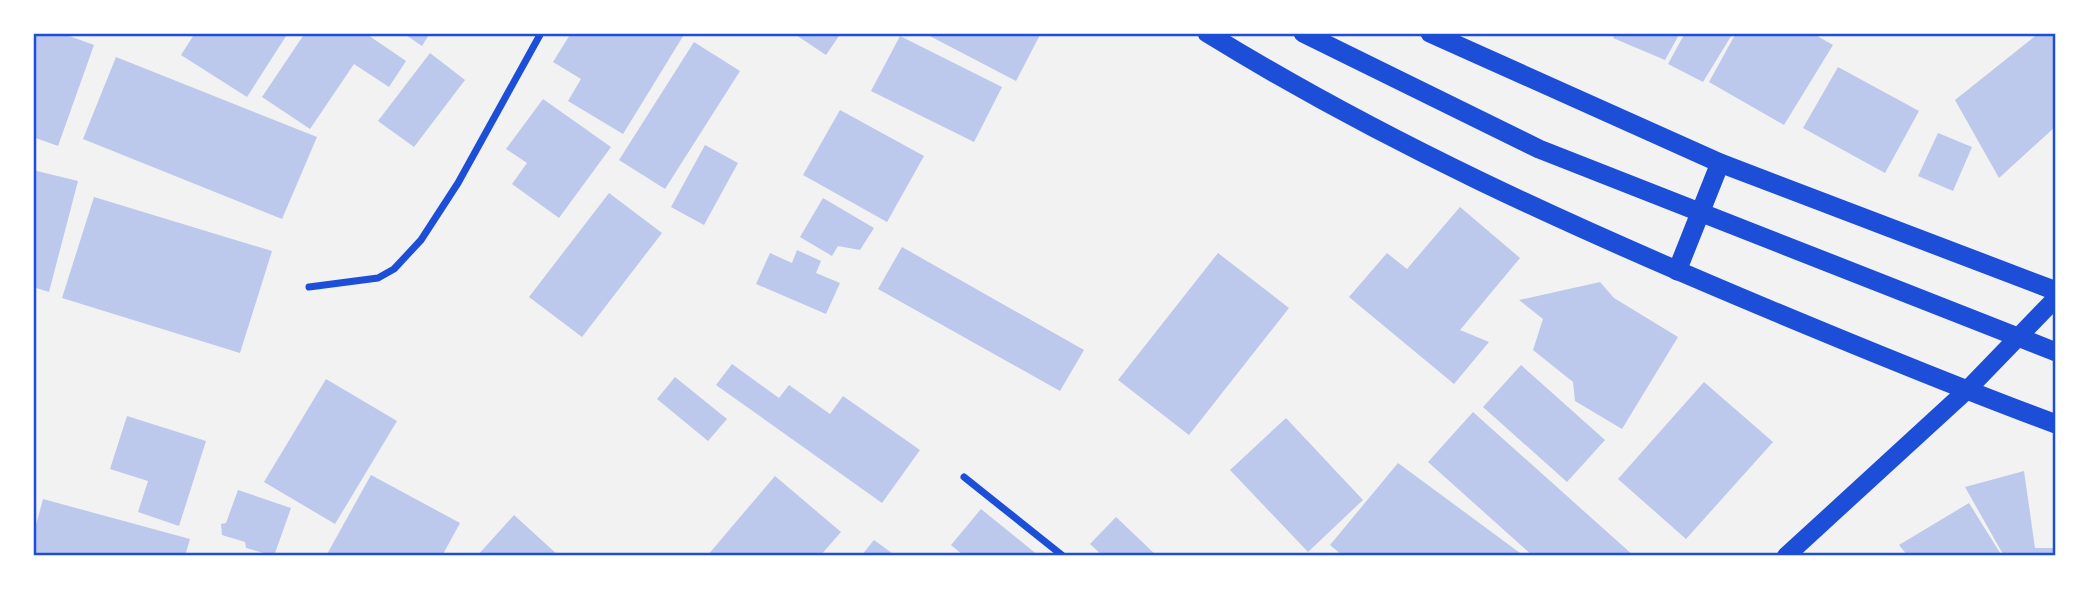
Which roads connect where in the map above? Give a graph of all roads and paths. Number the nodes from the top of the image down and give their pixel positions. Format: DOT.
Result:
graph roads {
  1 [pos="541,33"];
  2 [pos="1207,33"];
  3 [pos="1303,33"];
  4 [pos="1430,33"];
  5 [pos="1720,163"];
  6 [pos="1677,271"];
  7 [pos="309,287"];
  8 [pos="2056,292"];
  9 [pos="2056,298"];
  10 [pos="2056,352"];
  11 [pos="1966,391"];
  12 [pos="2056,424"];
  13 [pos="964,477"];
  14 [pos="1063,556"];
  15 [pos="1786,556"];
  1 -- 7 [label="street"];
  2 -- 6 [label="highway"];
  3 -- 10 [label="highway"];
  4 -- 5 [label="highway"];
  5 -- 6 [label="highway"];
  5 -- 8 [label="highway"];
  6 -- 11 [label="highway"];
  9 -- 11 [label="main road"];
  11 -- 12 [label="highway"];
  11 -- 15 [label="main road"];
  13 -- 14 [label="street"];
}
